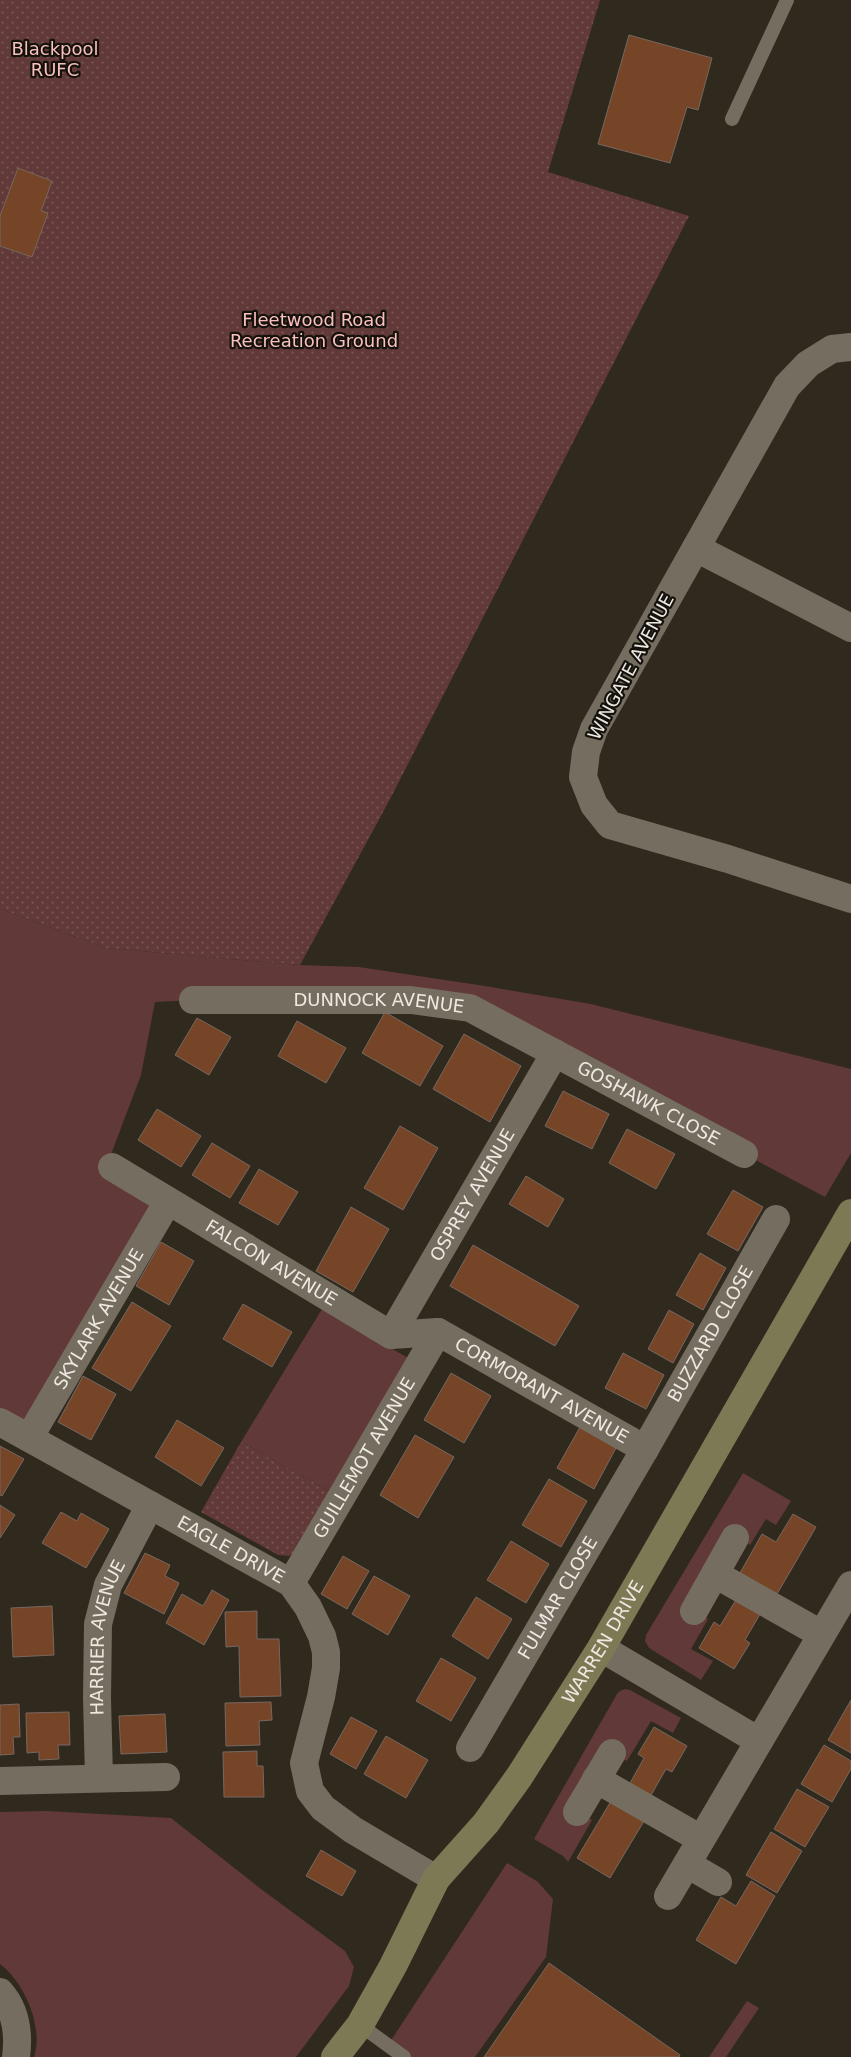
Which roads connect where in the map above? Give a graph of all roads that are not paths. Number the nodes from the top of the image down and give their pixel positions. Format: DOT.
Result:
graph roads {
  1 [pos="787,0"];
  2 [pos="732,120"];
  3 [pos="851,347"];
  4 [pos="696,548"];
  5 [pos="851,628"];
  6 [pos="851,899"];
  7 [pos="193,1000"];
  8 [pos="555,1053"];
  9 [pos="744,1154"];
  10 [pos="112,1167"];
  11 [pos="168,1202"];
  12 [pos="851,1213"];
  13 [pos="776,1219"];
  14 [pos="438,1332"];
  15 [pos="390,1335"];
  16 [pos="0,1422"];
  17 [pos="29,1438"];
  18 [pos="645,1449"];
  19 [pos="150,1506"];
  20 [pos="736,1538"];
  21 [pos="715,1574"];
  22 [pos="291,1583"];
  23 [pos="851,1585"];
  24 [pos="694,1611"];
  25 [pos="835,1624"];
  26 [pos="601,1648"];
  27 [pos="759,1741"];
  28 [pos="470,1748"];
  29 [pos="612,1752"];
  30 [pos="166,1777"];
  31 [pos="99,1778"];
  32 [pos="596,1779"];
  33 [pos="12,1781"];
  34 [pos="577,1812"];
  35 [pos="701,1839"];
  36 [pos="687,1864"];
  37 [pos="436,1879"];
  38 [pos="718,1882"];
  39 [pos="668,1896"];
  40 [pos="0,1992"];
  41 [pos="360,2025"];
  42 [pos="16,2057"];
  43 [pos="336,2057"];
  44 [pos="404,2057"];
  1 -- 2 [label="lane"];
  3 -- 4 [label="street, WINGATE AVENUE"];
  4 -- 5 [label="street"];
  4 -- 6 [label="street, WINGATE AVENUE"];
  7 -- 8 [label="street, DUNNOCK AVENUE"];
  8 -- 9 [label="street, GOSHAWK CLOSE"];
  8 -- 15 [label="street, OSPREY AVENUE"];
  10 -- 11 [label="street, FALCON AVENUE"];
  11 -- 15 [label="street, FALCON AVENUE"];
  11 -- 17 [label="street, SKYLARK AVENUE"];
  12 -- 26 [label="main road, WARREN DRIVE"];
  13 -- 18 [label="street, BUZZARD CLOSE"];
  14 -- 15 [label="street"];
  14 -- 18 [label="street, CORMORANT AVENUE"];
  14 -- 22 [label="street, GUILLEMOT AVENUE"];
  16 -- 17 [label="street, EAGLE DRIVE"];
  17 -- 19 [label="street, EAGLE DRIVE"];
  18 -- 28 [label="street, FULMAR CLOSE"];
  19 -- 22 [label="street, EAGLE DRIVE"];
  19 -- 31 [label="street, HARRIER AVENUE"];
  20 -- 21 [label="street"];
  21 -- 24 [label="street"];
  21 -- 25 [label="street"];
  22 -- 37 [label="street, EAGLE DRIVE"];
  23 -- 25 [label="street"];
  25 -- 27 [label="street"];
  26 -- 27 [label="street"];
  26 -- 37 [label="main road, WARREN DRIVE"];
  27 -- 35 [label="street"];
  29 -- 32 [label="street"];
  30 -- 31 [label="street"];
  31 -- 33 [label="street"];
  32 -- 34 [label="street"];
  32 -- 35 [label="street"];
  35 -- 36 [label="street"];
  36 -- 38 [label="street"];
  36 -- 39 [label="street"];
  37 -- 41 [label="main road, WARREN DRIVE"];
  40 -- 42 [label="street"];
  41 -- 43 [label="main road, WARREN DRIVE"];
  41 -- 44 [label="lane"];
}
